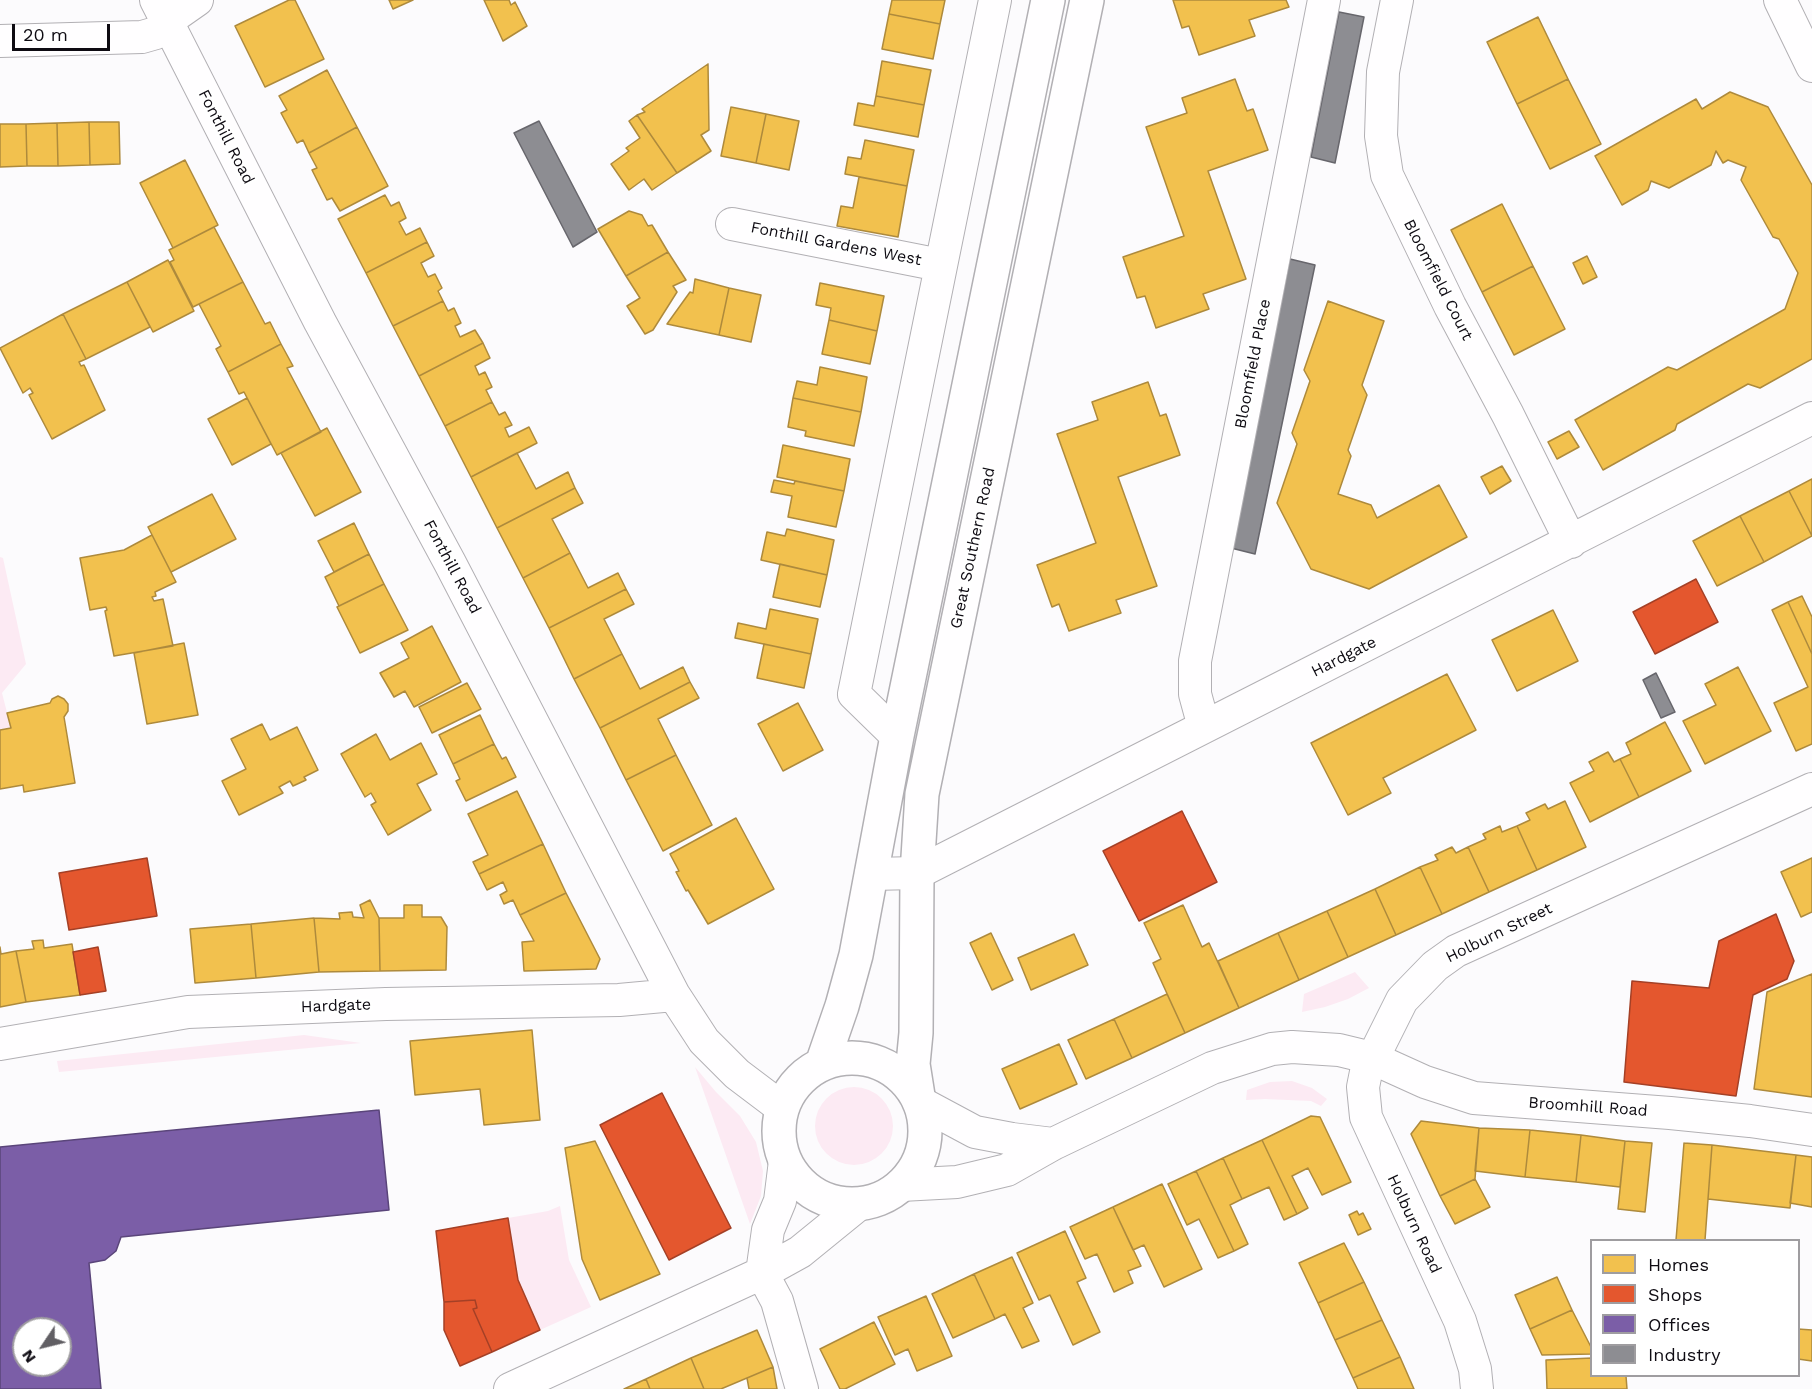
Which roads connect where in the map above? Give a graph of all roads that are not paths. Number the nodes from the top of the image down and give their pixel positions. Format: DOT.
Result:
graph roads {
  1 [pos="197,0"];
  2 [pos="995,0"];
  3 [pos="1048,0"];
  4 [pos="1087,0"];
  5 [pos="1324,0"];
  6 [pos="1397,0"];
  7 [pos="1780,0"];
  8 [pos="162,12"];
  9 [pos="0,41"];
  10 [pos="1812,66"];
  11 [pos="732,224"];
  12 [pos="940,265"];
  13 [pos="1812,418"];
  14 [pos="1571,542"];
  15 [pos="1204,727"];
  16 [pos="897,736"];
  17 [pos="1812,789"];
  18 [pos="916,873"];
  19 [pos="871,874"];
  20 [pos="674,995"];
  21 [pos="0,1044"];
  22 [pos="1372,1058"];
  23 [pos="822,1064"];
  24 [pos="919,1102"];
  25 [pos="782,1107"];
  26 [pos="1812,1130"];
  27 [pos="1053,1144"];
  28 [pos="785,1161"];
  29 [pos="901,1185"];
  30 [pos="859,1204"];
  31 [pos="762,1273"];
  32 [pos="510,1389"];
  33 [pos="802,1389"];
  34 [pos="1478,1389"];
  1 -- 8 [label="street"];
  2 -- 12 [label="street"];
  3 -- 16 [label="main road"];
  4 -- 18 [label="main road, Great Southern Road"];
  5 -- 15 [label="street, Bloomfield Place"];
  6 -- 14 [label="street, Bloomfield Court"];
  7 -- 10 [label="street"];
  8 -- 9 [label="street"];
  8 -- 20 [label="street, Fonthill Road"];
  11 -- 12 [label="street, Fonthill Gardens West"];
  12 -- 16 [label="street"];
  13 -- 14 [label="street, Hardgate"];
  14 -- 15 [label="street, Hardgate"];
  15 -- 18 [label="street, Hardgate"];
  16 -- 19 [label="main road"];
  17 -- 22 [label="street, Holburn Street"];
  18 -- 19 [label="street, Hardgate"];
  18 -- 24 [label="main road, Great Southern Road"];
  19 -- 23 [label="main road"];
  20 -- 21 [label="street, Hardgate"];
  20 -- 25 [label="street, Fonthill Road"];
  22 -- 26 [label="street, Broomhill Road"];
  22 -- 27 [label="street"];
  22 -- 34 [label="street, Holburn Road"];
  23 -- 24 [label="main road"];
  23 -- 25 [label="main road"];
  24 -- 27 [label="street"];
  24 -- 29 [label="main road"];
  25 -- 28 [label="main road"];
  27 -- 29 [label="street"];
  28 -- 30 [label="main road"];
  28 -- 31 [label="street"];
  29 -- 30 [label="main road"];
  30 -- 31 [label="street"];
  31 -- 32 [label="street"];
  31 -- 33 [label="street"];
}
